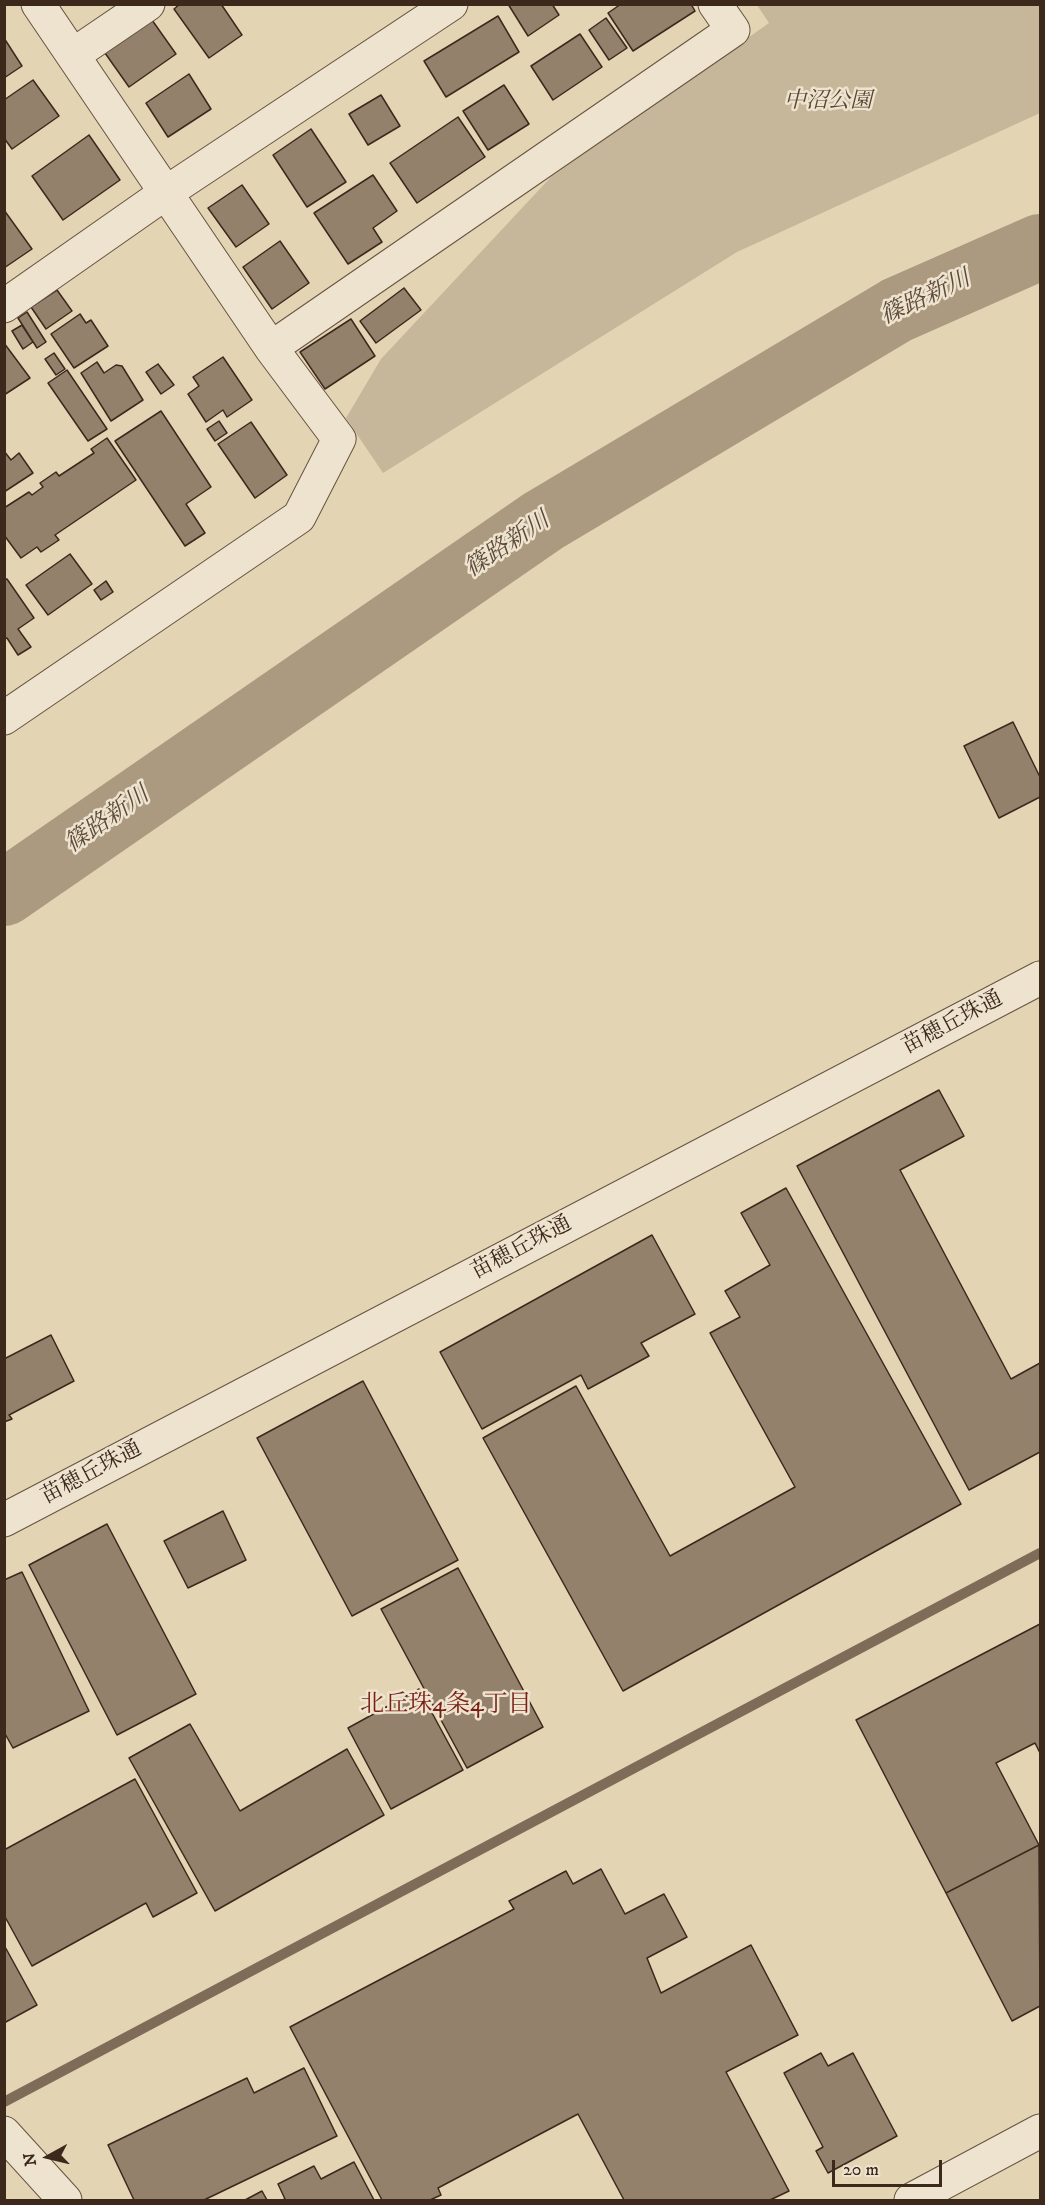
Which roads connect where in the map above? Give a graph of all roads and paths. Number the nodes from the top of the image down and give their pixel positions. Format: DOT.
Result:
graph roads {
  1 [pos="38,4"];
  2 [pos="148,4"];
  3 [pos="451,4"];
  4 [pos="715,4"];
  5 [pos="73,55"];
  6 [pos="167,192"];
  7 [pos="4,306"];
  8 [pos="271,348"];
  9 [pos="4,718"];
  10 [pos="1041,978"];
  11 [pos="4,1520"];
  12 [pos="1041,2131"];
  13 [pos="6,2135"];
  14 [pos="65,2200"];
  15 [pos="911,2200"];
  1 -- 5 [label="street"];
  2 -- 5 [label="street"];
  3 -- 6 [label="street"];
  4 -- 8 [label="street"];
  5 -- 6 [label="street"];
  6 -- 7 [label="street"];
  6 -- 8 [label="street"];
  8 -- 9 [label="street"];
  10 -- 11 [label="street, 苗穂丘珠通"];
  12 -- 15 [label="street"];
  13 -- 14 [label="street"];
}
